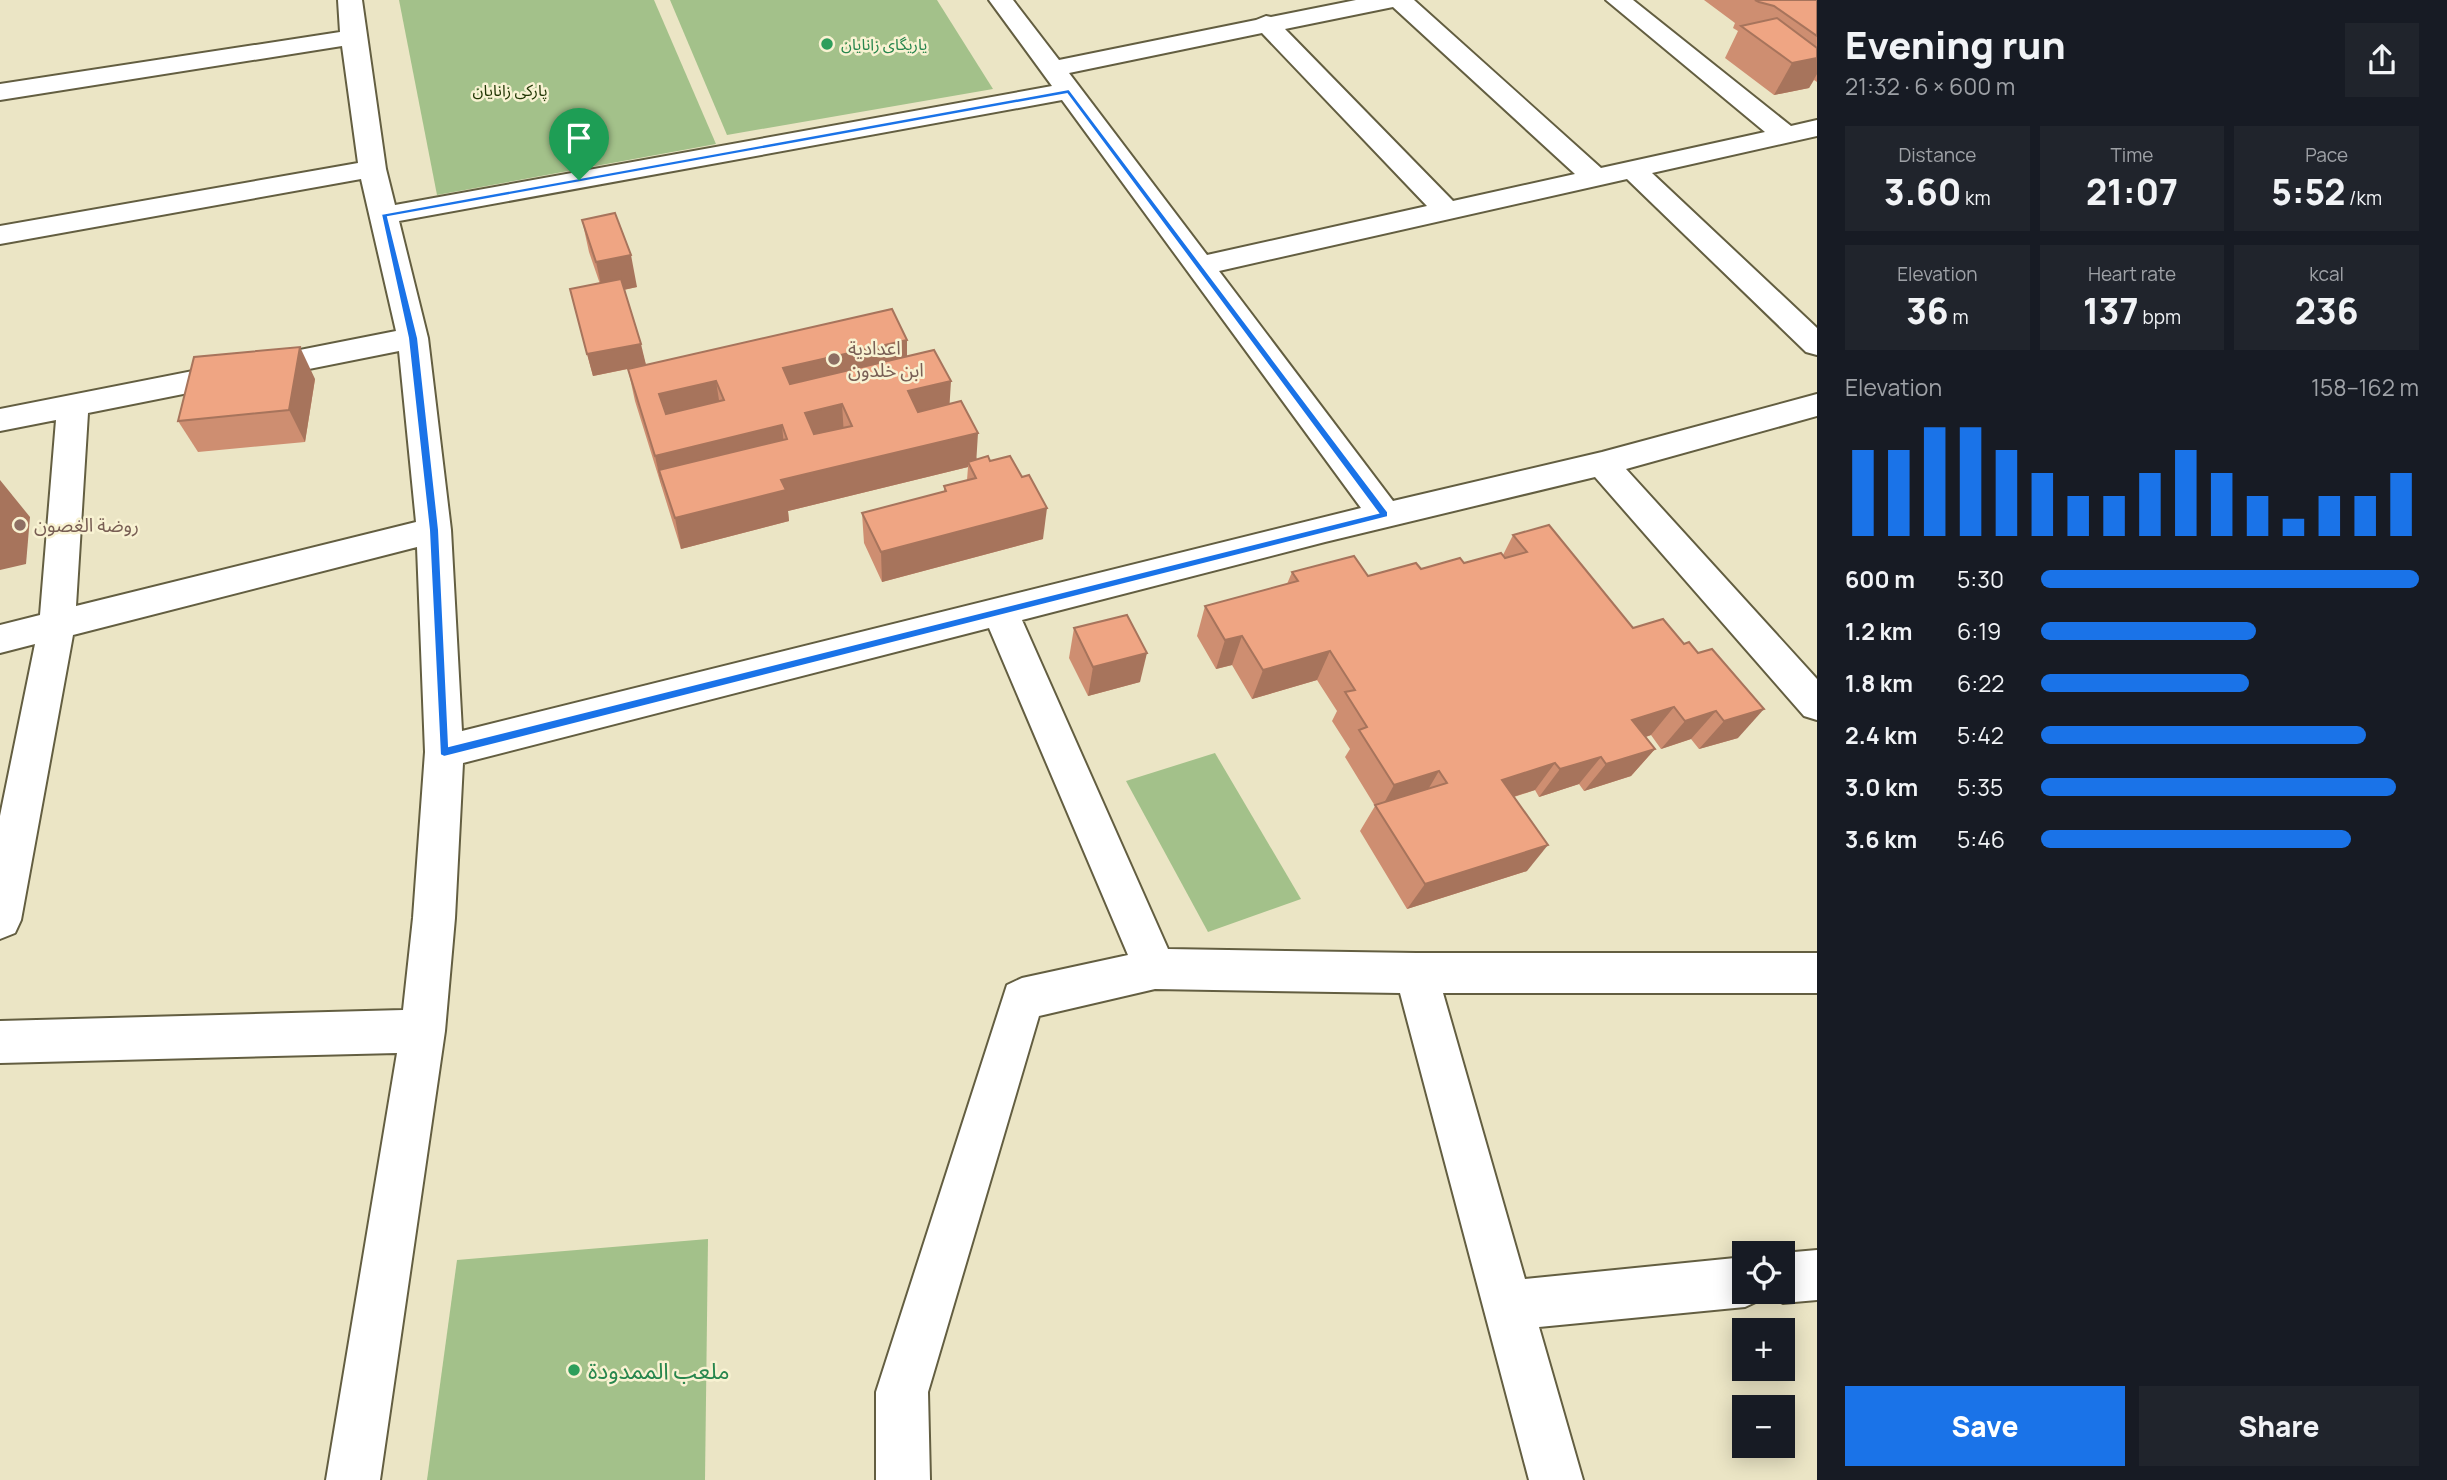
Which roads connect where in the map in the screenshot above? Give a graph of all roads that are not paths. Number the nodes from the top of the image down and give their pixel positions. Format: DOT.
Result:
graph roads {
  1 [pos="1001,0"];
  2 [pos="1391,0"];
  3 [pos="1399,0"];
  4 [pos="1619,0"];
  5 [pos="1337,5"];
  6 [pos="352,18"];
  7 [pos="1266,23"];
  8 [pos="1060,80"];
  9 [pos="0,92"];
  10 [pos="1817,128"];
  11 [pos="1786,135"];
  12 [pos="372,169"];
  13 [pos="1632,169"];
  14 [pos="1595,177"];
  15 [pos="1447,211"];
  16 [pos="384,215"];
  17 [pos="0,235"];
  18 [pos="1199,266"];
  19 [pos="413,338"];
  20 [pos="1817,345"];
  21 [pos="1817,405"];
  22 [pos="73,406"];
  23 [pos="0,420"];
  24 [pos="1602,464"];
  25 [pos="1385,515"];
  26 [pos="434,530"];
  27 [pos="1000,611"];
  28 [pos="57,625"];
  29 [pos="0,639"];
  30 [pos="1817,705"];
  31 [pos="444,752"];
  32 [pos="0,920"];
  33 [pos="1155,969"];
  34 [pos="1416,973"];
  35 [pos="1817,973"];
  36 [pos="423,1031"];
  37 [pos="0,1042"];
  38 [pos="1817,1275"];
  39 [pos="1795,1277"];
  40 [pos="1732,1283"];
  41 [pos="1508,1306"];
  42 [pos="353,1480"];
  43 [pos="902,1480"];
  44 [pos="1556,1480"];
  1 -- 8 [label="street"];
  2 -- 5 [label="street"];
  3 -- 14 [label="street"];
  4 -- 11 [label="street"];
  5 -- 7 [label="street"];
  6 -- 9 [label="street"];
  6 -- 12 [label="street"];
  7 -- 8 [label="street"];
  7 -- 15 [label="street"];
  8 -- 16 [label="street"];
  8 -- 18 [label="street"];
  10 -- 11 [label="street"];
  11 -- 13 [label="street"];
  12 -- 16 [label="street"];
  12 -- 17 [label="street"];
  13 -- 14 [label="street"];
  13 -- 20 [label="street"];
  14 -- 15 [label="street"];
  15 -- 18 [label="street"];
  16 -- 19 [label="street"];
  18 -- 25 [label="street"];
  19 -- 22 [label="street"];
  19 -- 26 [label="street"];
  21 -- 24 [label="street"];
  22 -- 23 [label="street"];
  22 -- 28 [label="street"];
  24 -- 25 [label="street"];
  24 -- 30 [label="street"];
  25 -- 27 [label="street"];
  26 -- 28 [label="street"];
  26 -- 31 [label="street"];
  27 -- 31 [label="street"];
  27 -- 33 [label="street"];
  28 -- 29 [label="street"];
  28 -- 32 [label="street"];
  31 -- 36 [label="street"];
  33 -- 34 [label="street"];
  33 -- 43 [label="street"];
  34 -- 35 [label="street"];
  34 -- 41 [label="street"];
  36 -- 37 [label="street"];
  36 -- 42 [label="street"];
  38 -- 39 [label="street"];
  40 -- 41 [label="street"];
  41 -- 44 [label="street"];
}
